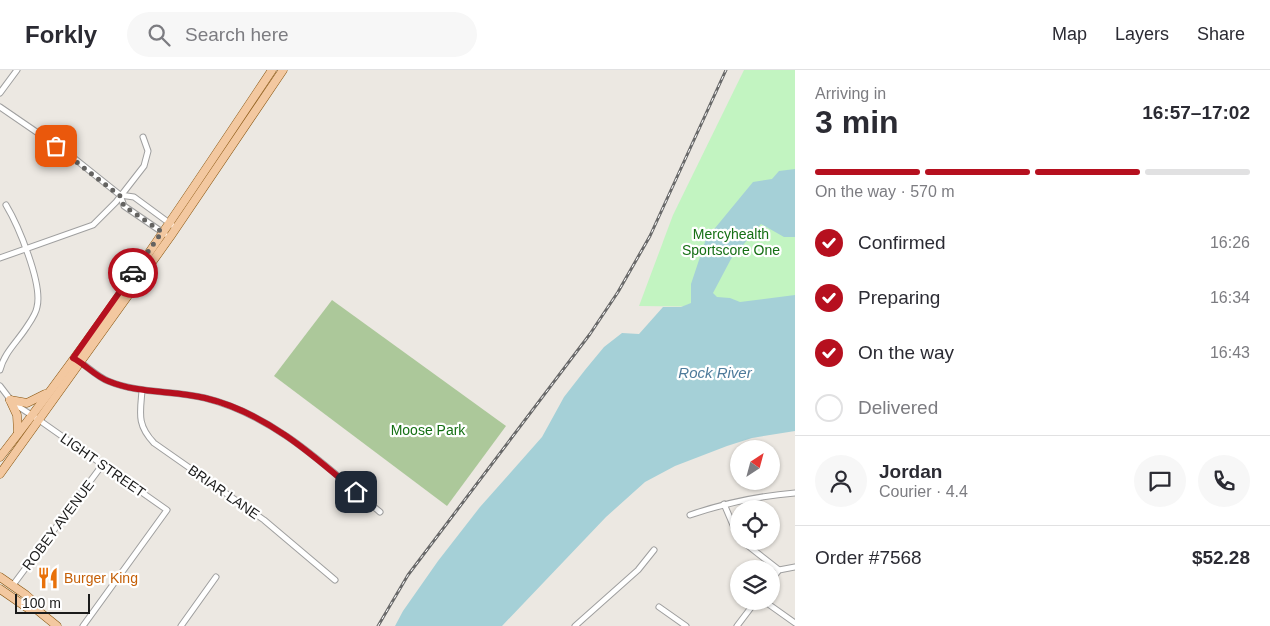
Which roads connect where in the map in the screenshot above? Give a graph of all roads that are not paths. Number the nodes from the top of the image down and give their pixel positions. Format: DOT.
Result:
graph roads {
  1 [pos="17,70"];
  2 [pos="272,70"];
  3 [pos="283,70"];
  4 [pos="0,93"];
  5 [pos="0,107"];
  6 [pos="143,137"];
  7 [pos="120,196"];
  8 [pos="6,205"];
  9 [pos="168,223"];
  10 [pos="176,228"];
  11 [pos="162,232"];
  12 [pos="170,237"];
  13 [pos="27,250"];
  14 [pos="0,258"];
  15 [pos="73,358"];
  16 [pos="81,362"];
  17 [pos="0,370"];
  18 [pos="0,386"];
  19 [pos="142,391"];
  20 [pos="49,392"];
  21 [pos="10,400"];
  22 [pos="36,418"];
  23 [pos="18,433"];
  24 [pos="0,457"];
  25 [pos="103,464"];
  26 [pos="0,474"];
  27 [pos="795,493"];
  28 [pos="724,504"];
  29 [pos="380,512"];
  30 [pos="690,515"];
  31 [pos="730,518"];
  32 [pos="654,550"];
  33 [pos="753,550"];
  34 [pos="766,560"];
  35 [pos="795,567"];
  36 [pos="780,570"];
  37 [pos="0,577"];
  38 [pos="216,577"];
  39 [pos="336,580"];
  40 [pos="12,586"];
  41 [pos="0,588"];
  42 [pos="659,606"];
  43 [pos="36,609"];
  44 [pos="749,610"];
  45 [pos="777,610"];
  46 [pos="795,623"];
  47 [pos="57,626"];
  48 [pos="83,626"];
  49 [pos="181,626"];
  50 [pos="575,626"];
  51 [pos="686,626"];
  52 [pos="737,626"];
  1 -- 4 [label="street"];
  2 -- 9 [label="main road"];
  3 -- 10 [label="main road"];
  5 -- 7 [label="street"];
  6 -- 7 [label="street"];
  7 -- 9 [label="street"];
  7 -- 11 [label="street"];
  7 -- 13 [label="street"];
  8 -- 13 [label="street"];
  9 -- 10 [label="street"];
  9 -- 11 [label="main road"];
  10 -- 12 [label="main road"];
  11 -- 12 [label="street"];
  11 -- 15 [label="main road"];
  12 -- 16 [label="main road"];
  13 -- 14 [label="street"];
  13 -- 17 [label="street"];
  15 -- 16 [label="street"];
  15 -- 20 [label="main road"];
  16 -- 19 [label="street"];
  16 -- 22 [label="main road"];
  18 -- 21 [label="street, LIGHT STREET"];
  19 -- 29 [label="street"];
  19 -- 39 [label="street, BRIAR LANE"];
  20 -- 21 [label="main road"];
  20 -- 22 [label="main road"];
  21 -- 22 [label="street, LIGHT STREET"];
  21 -- 23 [label="main road"];
  22 -- 23 [label="main road"];
  22 -- 25 [label="street, LIGHT STREET"];
  22 -- 26 [label="main road"];
  23 -- 24 [label="main road"];
  25 -- 40 [label="street, ROBEY AVENUE"];
  25 -- 48 [label="street, LIGHT STREET"];
  27 -- 28 [label="street"];
  28 -- 30 [label="street"];
  28 -- 31 [label="street"];
  32 -- 50 [label="street"];
  33 -- 34 [label="street"];
  35 -- 36 [label="street"];
  37 -- 40 [label="main road"];
  38 -- 49 [label="street"];
  40 -- 43 [label="main road"];
  41 -- 43 [label="main road"];
  42 -- 51 [label="street"];
  43 -- 47 [label="main road"];
  44 -- 52 [label="street"];
  45 -- 46 [label="street"];
}
